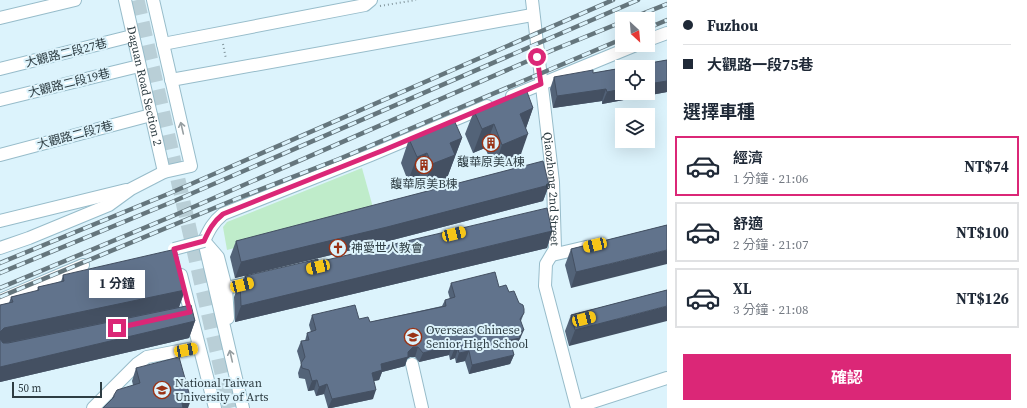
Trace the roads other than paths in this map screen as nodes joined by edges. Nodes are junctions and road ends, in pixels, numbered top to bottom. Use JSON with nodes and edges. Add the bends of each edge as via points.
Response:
{"nodes":[{"id":1,"x":74,"y":0,"type":"edge"},
{"id":2,"x":125,"y":0,"type":"edge"},
{"id":3,"x":153,"y":0,"type":"edge"},
{"id":4,"x":532,"y":0,"type":"edge"},
{"id":5,"x":373,"y":3,"type":"edge"},
{"id":6,"x":532,"y":15,"type":"junction"},
{"id":7,"x":0,"y":18,"type":"edge"},
{"id":8,"x":667,"y":32,"type":"edge"},
{"id":9,"x":132,"y":36,"type":"junction"},
{"id":10,"x":655,"y":37,"type":"edge"},
{"id":11,"x":163,"y":44,"type":"junction"},
{"id":12,"x":619,"y":52,"type":"edge"},
{"id":13,"x":139,"y":66,"type":"junction"},
{"id":14,"x":0,"y":69,"type":"edge"},
{"id":15,"x":171,"y":80,"type":"junction"},
{"id":16,"x":541,"y":84,"type":"junction"},
{"id":17,"x":0,"y":100,"type":"edge"},
{"id":18,"x":151,"y":115,"type":"junction"},
{"id":19,"x":0,"y":155,"type":"edge"},
{"id":20,"x":164,"y":172,"type":"junction"},
{"id":21,"x":131,"y":189,"type":"junction"},
{"id":22,"x":554,"y":208,"type":"junction"},
{"id":23,"x":539,"y":212,"type":"edge"},
{"id":24,"x":0,"y":220,"type":"edge"},
{"id":25,"x":204,"y":241,"type":"junction"},
{"id":26,"x":598,"y":244,"type":"edge"},
{"id":27,"x":0,"y":248,"type":"edge"},
{"id":28,"x":552,"y":255,"type":"junction"},
{"id":29,"x":83,"y":265,"type":"dead end"},
{"id":30,"x":265,"y":279,"type":"edge"},
{"id":31,"x":226,"y":288,"type":"junction"},
{"id":32,"x":0,"y":300,"type":"edge"},
{"id":33,"x":190,"y":312,"type":"junction"},
{"id":34,"x":175,"y":315,"type":"edge"},
{"id":35,"x":224,"y":326,"type":"junction"},
{"id":36,"x":199,"y":347,"type":"junction"},
{"id":37,"x":412,"y":364,"type":"dead end"},
{"id":38,"x":667,"y":378,"type":"edge"},
{"id":39,"x":577,"y":407,"type":"edge"},
{"id":40,"x":93,"y":408,"type":"edge"},
{"id":41,"x":215,"y":408,"type":"edge"},
{"id":42,"x":243,"y":408,"type":"edge"},
{"id":43,"x":422,"y":408,"type":"edge"}],
"edges":[{"from":1,"to":7,"type":"street"},
{"from":2,"to":9,"type":"street","name":"Daguan Road Section 2"},
{"from":3,"to":11,"type":"street"},
{"from":4,"to":6,"type":"street","name":"Qiaozhong 2nd Street"},
{"from":5,"to":11,"type":"street"},
{"from":6,"to":15,"type":"street"},
{"from":6,"to":16,"type":"street","name":"Qiaozhong 2nd Street"},
{"from":8,"to":10,"type":"street"},
{"from":9,"to":13,"type":"street","name":"Daguan Road Section 2"},
{"from":9,"to":14,"type":"street","name":"大觀路二段27巷"},
{"from":11,"to":15,"type":"street"},
{"from":12,"to":16,"type":"street"},
{"from":13,"to":17,"type":"street","name":"大觀路二段19巷"},
{"from":13,"to":18,"type":"street","name":"Daguan Road Section 2"},
{"from":20,"to":15,"type":"street","one_way":true,"via":[[191,166]]},
{"from":16,"to":22,"type":"street","name":"Qiaozhong 2nd Street"},
{"from":16,"to":25,"type":"street","via":[[223,214],[214,221]]},
{"from":18,"to":19,"type":"street","name":"大觀路二段7巷"},
{"from":18,"to":20,"type":"street","name":"Daguan Road Section 2"},
{"from":20,"to":21,"type":"street"},
{"from":21,"to":24,"type":"street"},
{"from":21,"to":27,"type":"street","via":[[109,205]]},
{"from":22,"to":23,"type":"street"},
{"from":22,"to":28,"type":"street","name":"Qiaozhong 2nd Street","via":[[555,249]]},
{"from":25,"to":31,"type":"street","via":[[218,257]]},
{"from":25,"to":33,"type":"street","bridge":true,"via":[[174,249]]},
{"from":25,"to":35,"type":"street"},
{"from":26,"to":28,"type":"street"},
{"from":28,"to":39,"type":"street","name":"Qiaozhong 2nd Street","via":[[546,264],[545,286],[559,325]]},
{"from":29,"to":32,"type":"street"},
{"from":30,"to":31,"type":"street"},
{"from":31,"to":35,"type":"street","via":[[228,317]]},
{"from":33,"to":34,"type":"street"},
{"from":33,"to":36,"type":"street"},
{"from":42,"to":35,"type":"street","one_way":true},
{"from":36,"to":40,"type":"street","via":[[147,357]]},
{"from":36,"to":41,"type":"street"},
{"from":37,"to":43,"type":"street"},
{"from":38,"to":39,"type":"street"}]}
